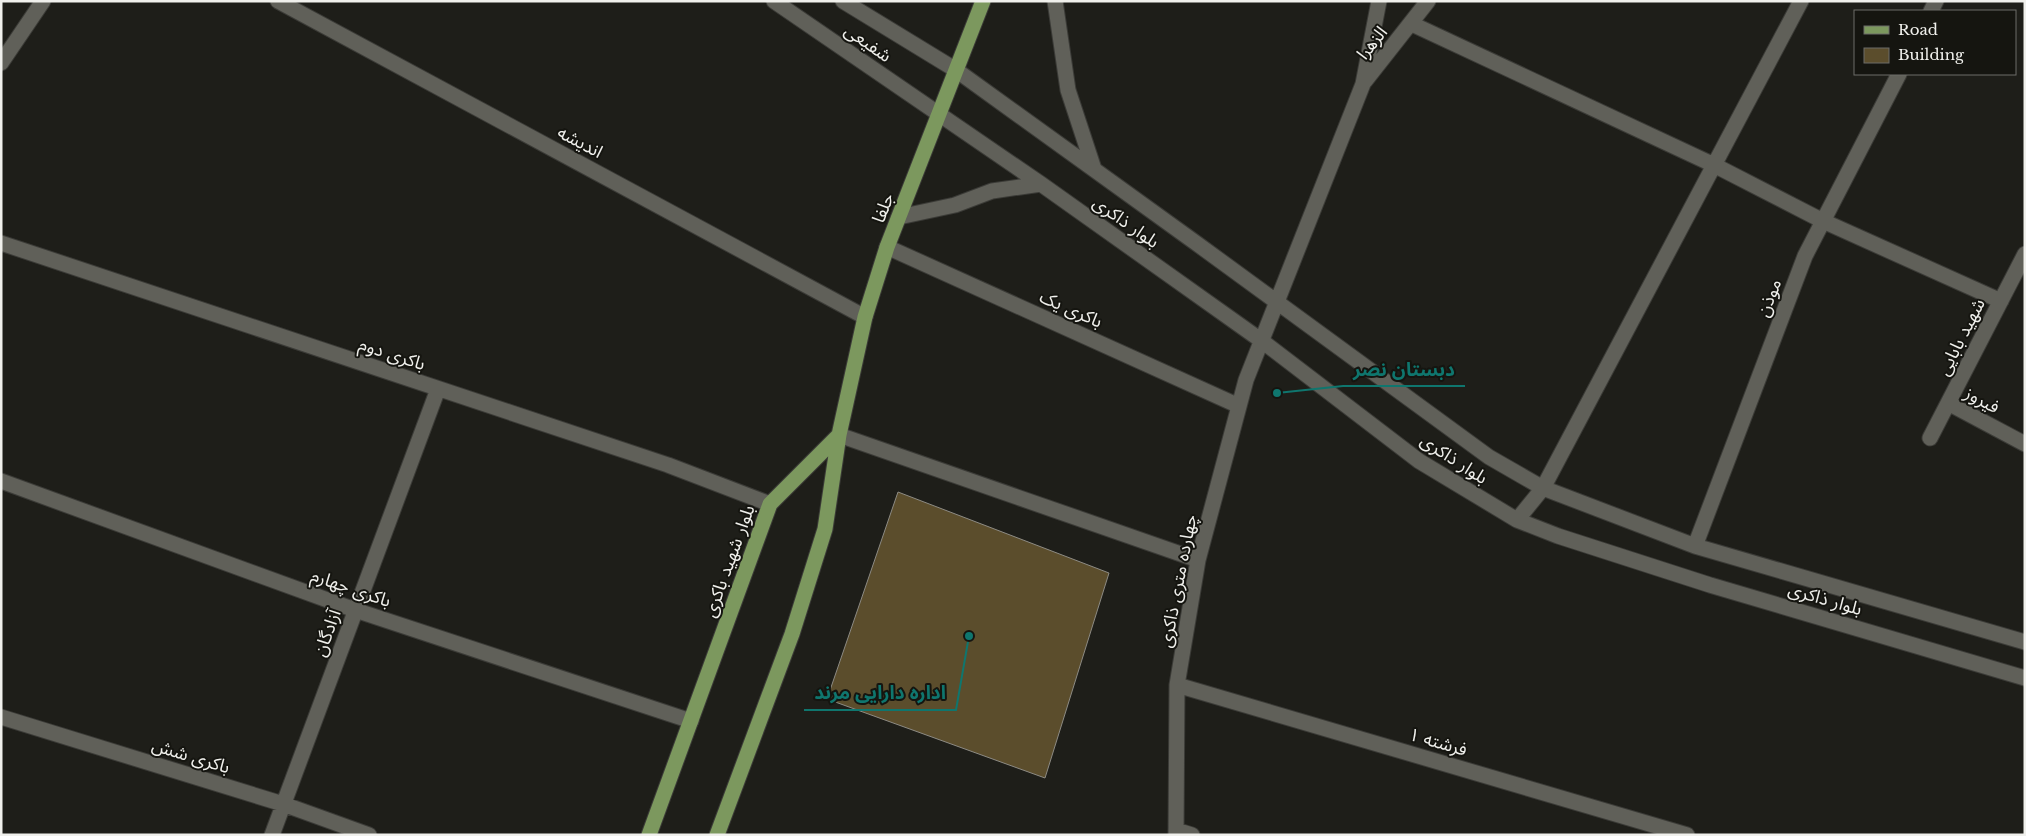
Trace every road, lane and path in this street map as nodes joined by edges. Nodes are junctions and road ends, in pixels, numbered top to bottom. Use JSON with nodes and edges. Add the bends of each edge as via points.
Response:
{"nodes":[{"id":1,"x":43,"y":1,"type":"edge"},
{"id":2,"x":278,"y":1,"type":"edge"},
{"id":3,"x":774,"y":1,"type":"edge"},
{"id":4,"x":843,"y":1,"type":"edge"},
{"id":5,"x":983,"y":1,"type":"edge"},
{"id":6,"x":1055,"y":1,"type":"edge"},
{"id":7,"x":1379,"y":1,"type":"edge"},
{"id":8,"x":1428,"y":1,"type":"edge"},
{"id":9,"x":1801,"y":1,"type":"edge"},
{"id":10,"x":1412,"y":24,"type":"junction"},
{"id":11,"x":1,"y":63,"type":"edge"},
{"id":12,"x":956,"y":70,"type":"junction"},
{"id":13,"x":1898,"y":75,"type":"edge"},
{"id":14,"x":1363,"y":84,"type":"junction"},
{"id":15,"x":940,"y":116,"type":"junction"},
{"id":16,"x":1714,"y":165,"type":"junction"},
{"id":17,"x":1094,"y":169,"type":"junction"},
{"id":18,"x":1041,"y":184,"type":"junction"},
{"id":19,"x":899,"y":218,"type":"junction"},
{"id":20,"x":1823,"y":220,"type":"junction"},
{"id":21,"x":1,"y":243,"type":"edge"},
{"id":22,"x":887,"y":247,"type":"junction"},
{"id":23,"x":2025,"y":254,"type":"edge"},
{"id":24,"x":2000,"y":301,"type":"junction"},
{"id":25,"x":1278,"y":302,"type":"junction"},
{"id":26,"x":865,"y":317,"type":"junction"},
{"id":27,"x":1262,"y":341,"type":"junction"},
{"id":28,"x":438,"y":389,"type":"junction"},
{"id":29,"x":1948,"y":403,"type":"junction"},
{"id":30,"x":1239,"y":406,"type":"junction"},
{"id":31,"x":839,"y":435,"type":"junction"},
{"id":32,"x":1930,"y":438,"type":"dead end"},
{"id":33,"x":2025,"y":444,"type":"edge"},
{"id":34,"x":1,"y":482,"type":"edge"},
{"id":35,"x":1543,"y":488,"type":"junction"},
{"id":36,"x":770,"y":504,"type":"junction"},
{"id":37,"x":1517,"y":520,"type":"junction"},
{"id":38,"x":1695,"y":546,"type":"junction"},
{"id":39,"x":1198,"y":560,"type":"junction"},
{"id":40,"x":355,"y":610,"type":"junction"},
{"id":41,"x":2025,"y":642,"type":"edge"},
{"id":42,"x":2025,"y":678,"type":"edge"},
{"id":43,"x":1177,"y":685,"type":"junction"},
{"id":44,"x":1,"y":716,"type":"edge"},
{"id":45,"x":691,"y":721,"type":"junction"},
{"id":46,"x":283,"y":804,"type":"junction"},
{"id":47,"x":1176,"y":832,"type":"edge"},
{"id":48,"x":272,"y":835,"type":"edge"},
{"id":49,"x":369,"y":835,"type":"edge"},
{"id":50,"x":649,"y":835,"type":"edge"},
{"id":51,"x":717,"y":835,"type":"edge"},
{"id":52,"x":1192,"y":835,"type":"edge"},
{"id":53,"x":1688,"y":835,"type":"edge"}],
"edges":[{"from":1,"to":11,"type":"street"},
{"from":2,"to":26,"type":"street","name":"اندیشه"},
{"from":3,"to":15,"type":"street","name":"شفیعی"},
{"from":4,"to":12,"type":"street","name":"شفیعی"},
{"from":5,"to":12,"type":"main road","name":"جلفا"},
{"from":6,"to":17,"type":"street","via":[[1068,90]]},
{"from":7,"to":14,"type":"street"},
{"from":8,"to":10,"type":"street","name":"الزهرا"},
{"from":9,"to":16,"type":"street"},
{"from":10,"to":14,"type":"street","name":"الزهرا"},
{"from":10,"to":16,"type":"street"},
{"from":12,"to":15,"type":"main road","name":"جلفا"},
{"from":12,"to":17,"type":"street","name":"بلوار ذاکری"},
{"from":13,"to":20,"type":"street","name":"موذن"},
{"from":14,"to":25,"type":"street","name":"چهارده متری ذاکری"},
{"from":15,"to":18,"type":"street","name":"بلوار ذاکری"},
{"from":15,"to":19,"type":"main road","name":"جلفا"},
{"from":16,"to":20,"type":"street"},
{"from":16,"to":35,"type":"street"},
{"from":17,"to":25,"type":"street","name":"بلوار ذاکری"},
{"from":18,"to":19,"type":"street","via":[[992,190],[955,205]]},
{"from":18,"to":27,"type":"street","name":"بلوار ذاکری"},
{"from":19,"to":22,"type":"main road","name":"جلفا"},
{"from":20,"to":24,"type":"street"},
{"from":20,"to":38,"type":"street","name":"موذن","via":[[1805,256]]},
{"from":21,"to":28,"type":"street","name":"باکری دوم"},
{"from":22,"to":26,"type":"main road","name":"جلفا"},
{"from":22,"to":30,"type":"street","name":"باکری یک"},
{"from":23,"to":24,"type":"street","name":"شهید بابایی"},
{"from":24,"to":29,"type":"street","name":"شهید بابایی"},
{"from":25,"to":27,"type":"street","name":"چهارده متری ذاکری"},
{"from":25,"to":35,"type":"street","name":"بلوار ذاکری","via":[[1489,457]]},
{"from":26,"to":31,"type":"main road","name":"جلفا"},
{"from":27,"to":30,"type":"street","name":"چهارده متری ذاکری"},
{"from":27,"to":37,"type":"street","name":"بلوار ذاکری","via":[[1419,461]]},
{"from":28,"to":36,"type":"street","name":"باکری دوم","via":[[668,465]]},
{"from":28,"to":40,"type":"street","name":"آزادگان"},
{"from":29,"to":32,"type":"street","name":"شهید بابایی"},
{"from":29,"to":33,"type":"street","name":"فیروز"},
{"from":30,"to":39,"type":"street","name":"چهارده متری ذاکری"},
{"from":31,"to":36,"type":"main road","name":"بلوار شهید باکری"},
{"from":31,"to":39,"type":"street"},
{"from":31,"to":51,"type":"main road","via":[[825,529],[792,634]]},
{"from":34,"to":40,"type":"street","name":"باکری چهارم"},
{"from":35,"to":37,"type":"street"},
{"from":35,"to":38,"type":"street","name":"بلوار ذاکری"},
{"from":36,"to":45,"type":"main road","name":"بلوار شهید باکری"},
{"from":37,"to":42,"type":"street","name":"بلوار ذاکری","via":[[1710,585]]},
{"from":38,"to":41,"type":"street","name":"بلوار ذاکری"},
{"from":39,"to":43,"type":"street","name":"چهارده متری ذاکری"},
{"from":40,"to":45,"type":"street","name":"باکری چهارم"},
{"from":40,"to":46,"type":"street","name":"آزادگان"},
{"from":43,"to":47,"type":"street","name":"چهارده متری ذاکری"},
{"from":43,"to":53,"type":"street","name":"فرشته ۱"},
{"from":44,"to":46,"type":"street","name":"باکری شش"},
{"from":45,"to":50,"type":"main road","name":"بلوار شهید باکری"},
{"from":46,"to":48,"type":"street","name":"آزادگان"},
{"from":46,"to":49,"type":"street","name":"باکری شش"},
{"from":47,"to":52,"type":"street"}]}
